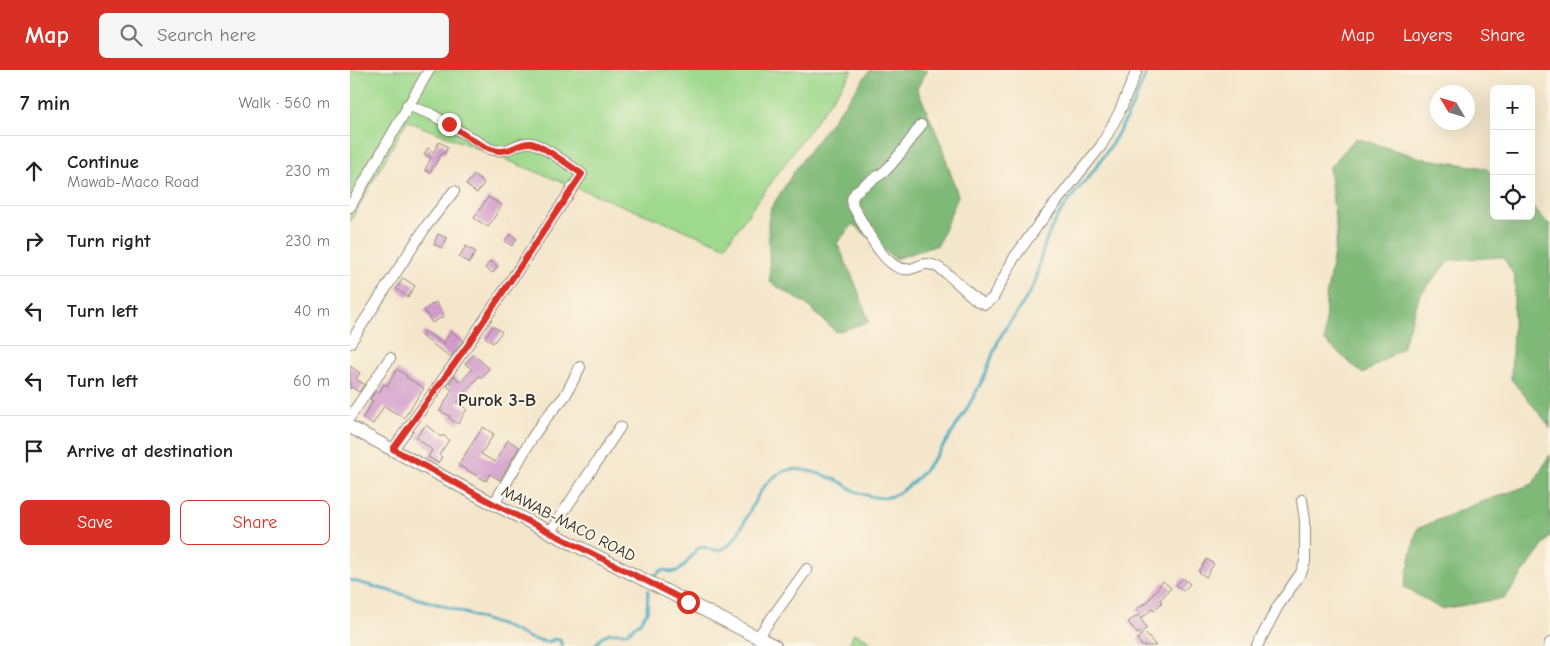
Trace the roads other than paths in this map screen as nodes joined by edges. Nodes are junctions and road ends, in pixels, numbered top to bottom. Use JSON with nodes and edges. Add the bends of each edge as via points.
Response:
{"nodes":[{"id":1,"x":428,"y":70,"type":"edge"},
{"id":2,"x":1137,"y":70,"type":"edge"},
{"id":3,"x":407,"y":105,"type":"junction"},
{"id":4,"x":921,"y":125,"type":"dead end"},
{"id":5,"x":454,"y":191,"type":"dead end"},
{"id":6,"x":350,"y":207,"type":"edge"},
{"id":7,"x":350,"y":343,"type":"edge"},
{"id":8,"x":390,"y":358,"type":"dead end"},
{"id":9,"x":580,"y":367,"type":"dead end"},
{"id":10,"x":350,"y":417,"type":"edge"},
{"id":11,"x":350,"y":427,"type":"edge"},
{"id":12,"x":620,"y":427,"type":"dead end"},
{"id":13,"x":393,"y":449,"type":"junction"},
{"id":14,"x":1302,"y":500,"type":"dead end"},
{"id":15,"x":494,"y":504,"type":"junction"},
{"id":16,"x":550,"y":532,"type":"junction"},
{"id":17,"x":807,"y":569,"type":"dead end"},
{"id":18,"x":758,"y":637,"type":"junction"},
{"id":19,"x":776,"y":646,"type":"edge"},
{"id":20,"x":1257,"y":646,"type":"edge"}],
"edges":[{"from":1,"to":3,"type":"street"},
{"from":2,"to":4,"type":"street","via":[[1101,146],[1038,225],[1014,258],[993,298],[985,304],[939,268],[919,264],[909,269],[891,264],[882,255],[853,206],[854,194],[884,172]]},
{"from":3,"to":6,"type":"street"},
{"from":3,"to":13,"type":"street","via":[[431,114],[490,149],[499,152],[531,143],[582,174],[467,346]]},
{"from":5,"to":7,"type":"street","via":[[427,225]]},
{"from":8,"to":10,"type":"street"},
{"from":9,"to":15,"type":"street","via":[[566,396],[532,438]]},
{"from":11,"to":13,"type":"main road","name":"MAWAB-MACO ROAD"},
{"from":12,"to":16,"type":"street"},
{"from":13,"to":15,"type":"main road","name":"MAWAB-MACO ROAD"},
{"from":14,"to":20,"type":"street","via":[[1305,562]]},
{"from":15,"to":16,"type":"main road","name":"MAWAB-MACO ROAD"},
{"from":16,"to":18,"type":"main road","name":"MAWAB-MACO ROAD"},
{"from":17,"to":18,"type":"street"},
{"from":18,"to":19,"type":"main road","name":"MAWAB-MACO ROAD"}]}
